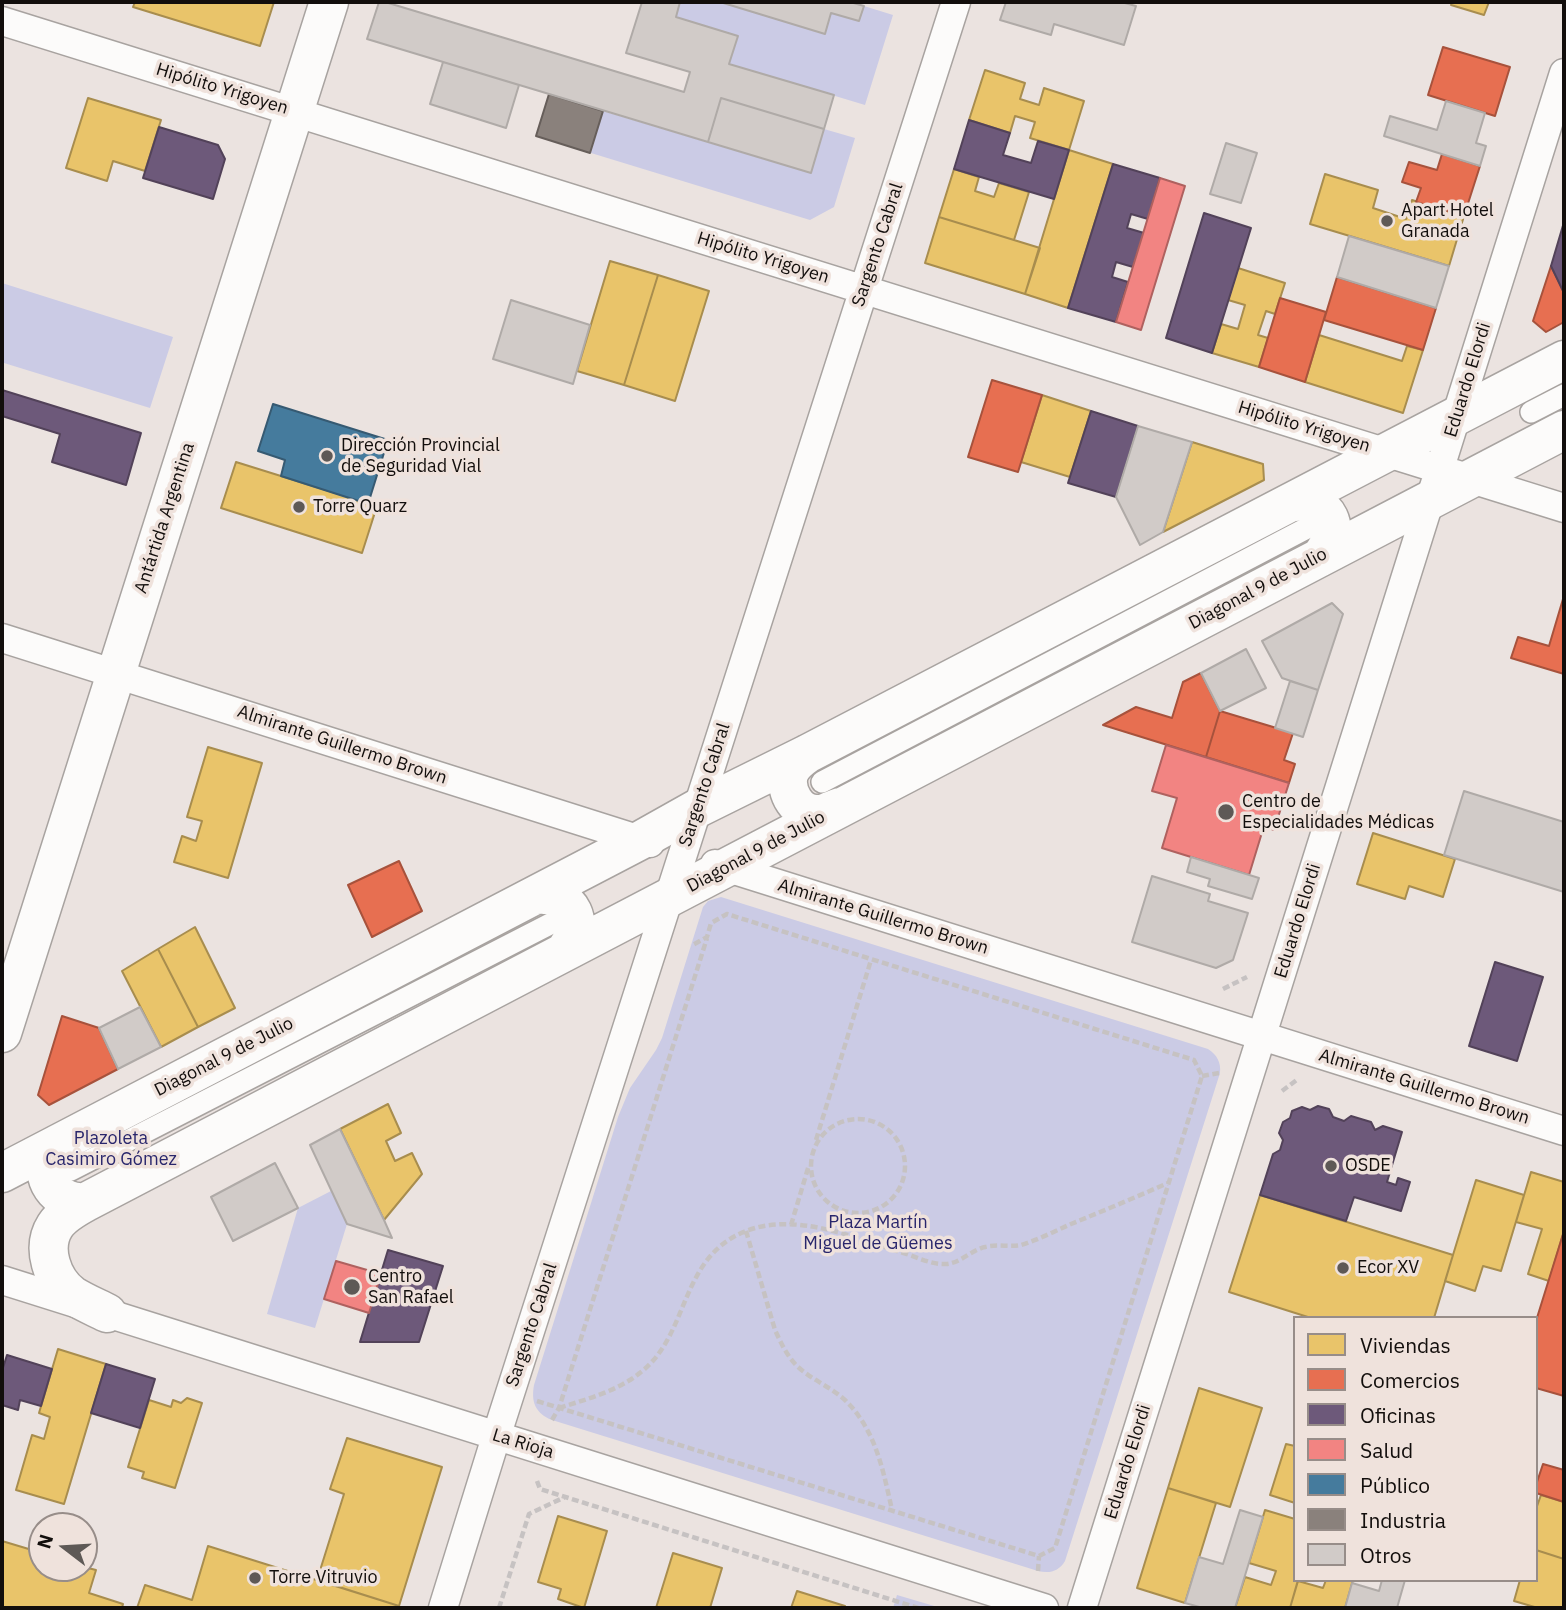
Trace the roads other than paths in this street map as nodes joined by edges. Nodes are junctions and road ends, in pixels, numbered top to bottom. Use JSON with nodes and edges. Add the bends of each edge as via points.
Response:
{"nodes":[{"id":1,"x":328,"y":2,"type":"edge"},
{"id":2,"x":956,"y":2,"type":"edge"},
{"id":3,"x":2,"y":21,"type":"edge"},
{"id":4,"x":1564,"y":73,"type":"edge"},
{"id":5,"x":294,"y":111,"type":"junction"},
{"id":6,"x":864,"y":289,"type":"junction"},
{"id":7,"x":1564,"y":360,"type":"edge"},
{"id":8,"x":1564,"y":395,"type":"edge"},
{"id":9,"x":1457,"y":416,"type":"junction"},
{"id":10,"x":1539,"y":417,"type":"edge"},
{"id":11,"x":1387,"y":452,"type":"junction"},
{"id":12,"x":1447,"y":482,"type":"junction"},
{"id":13,"x":1564,"y":508,"type":"edge"},
{"id":14,"x":1307,"y":529,"type":"junction"},
{"id":15,"x":2,"y":638,"type":"edge"},
{"id":16,"x":116,"y":674,"type":"junction"},
{"id":17,"x":823,"y":781,"type":"junction"},
{"id":18,"x":698,"y":808,"type":"junction"},
{"id":19,"x":641,"y":840,"type":"junction"},
{"id":20,"x":683,"y":854,"type":"junction"},
{"id":21,"x":726,"y":867,"type":"junction"},
{"id":22,"x":669,"y":898,"type":"junction"},
{"id":23,"x":550,"y":924,"type":"junction"},
{"id":24,"x":2,"y":1033,"type":"edge"},
{"id":25,"x":1262,"y":1036,"type":"junction"},
{"id":26,"x":1564,"y":1131,"type":"edge"},
{"id":27,"x":2,"y":1172,"type":"edge"},
{"id":28,"x":71,"y":1172,"type":"junction"},
{"id":29,"x":2,"y":1280,"type":"edge"},
{"id":30,"x":107,"y":1313,"type":"junction"},
{"id":31,"x":496,"y":1437,"type":"junction"},
{"id":32,"x":443,"y":1608,"type":"edge"},
{"id":33,"x":1044,"y":1608,"type":"edge"},
{"id":34,"x":1082,"y":1608,"type":"edge"}],
"edges":[{"from":1,"to":5,"type":"main road","name":"Antártida Argentina"},
{"from":2,"to":6,"type":"street","name":"Sargento Cabral"},
{"from":3,"to":5,"type":"street","name":"Hipólito Yrigoyen"},
{"from":4,"to":9,"type":"street","name":"Eduardo Elordi"},
{"from":5,"to":6,"type":"street","name":"Hipólito Yrigoyen"},
{"from":5,"to":16,"type":"main road","name":"Antártida Argentina"},
{"from":6,"to":11,"type":"street","name":"Hipólito Yrigoyen"},
{"from":6,"to":18,"type":"street","name":"Sargento Cabral"},
{"from":7,"to":10,"type":"main road","name":"Diagonal 9 de Julio"},
{"from":8,"to":10,"type":"street"},
{"from":9,"to":10,"type":"main road","name":"Diagonal 9 de Julio"},
{"from":9,"to":11,"type":"main road","name":"Diagonal 9 de Julio"},
{"from":9,"to":12,"type":"street","name":"Eduardo Elordi"},
{"from":10,"to":12,"type":"main road","name":"Diagonal 9 de Julio"},
{"from":11,"to":12,"type":"street","name":"Hipólito Yrigoyen"},
{"from":11,"to":14,"type":"main road","name":"Diagonal 9 de Julio"},
{"from":12,"to":13,"type":"street","name":"Hipólito Yrigoyen"},
{"from":12,"to":14,"type":"main road","name":"Diagonal 9 de Julio"},
{"from":12,"to":25,"type":"street","name":"Eduardo Elordi"},
{"from":14,"to":17,"type":"main road","name":"Diagonal 9 de Julio"},
{"from":14,"to":17,"type":"main road","name":"Diagonal 9 de Julio"},
{"from":15,"to":16,"type":"street","name":"Almirante Guillermo Brown"},
{"from":16,"to":19,"type":"street","name":"Almirante Guillermo Brown"},
{"from":16,"to":24,"type":"main road","name":"Antártida Argentina"},
{"from":17,"to":18,"type":"main road","name":"Diagonal 9 de Julio"},
{"from":17,"to":21,"type":"main road","name":"Diagonal 9 de Julio"},
{"from":18,"to":19,"type":"main road","name":"Diagonal 9 de Julio"},
{"from":18,"to":20,"type":"street","name":"Sargento Cabral"},
{"from":19,"to":20,"type":"street","name":"Almirante Guillermo Brown"},
{"from":19,"to":23,"type":"main road","name":"Diagonal 9 de Julio"},
{"from":20,"to":21,"type":"street","name":"Almirante Guillermo Brown"},
{"from":20,"to":22,"type":"street","name":"Sargento Cabral"},
{"from":21,"to":22,"type":"main road","name":"Diagonal 9 de Julio"},
{"from":21,"to":25,"type":"street","name":"Almirante Guillermo Brown"},
{"from":22,"to":23,"type":"main road","name":"Diagonal 9 de Julio"},
{"from":22,"to":31,"type":"street","name":"Sargento Cabral"},
{"from":23,"to":28,"type":"main road","name":"Diagonal 9 de Julio"},
{"from":23,"to":28,"type":"main road","name":"Diagonal 9 de Julio"},
{"from":25,"to":26,"type":"street","name":"Almirante Guillermo Brown"},
{"from":25,"to":34,"type":"street","name":"Eduardo Elordi"},
{"from":27,"to":28,"type":"main road","name":"Diagonal 9 de Julio"},
{"from":28,"to":30,"type":"main road","name":"Diagonal 9 de Julio","via":[[63,1217],[50,1238],[50,1262],[62,1286]]},
{"from":29,"to":30,"type":"street","name":"La Rioja"},
{"from":30,"to":31,"type":"street","name":"La Rioja"},
{"from":31,"to":32,"type":"street","name":"Sargento Cabral"},
{"from":31,"to":33,"type":"street","name":"La Rioja"}]}
